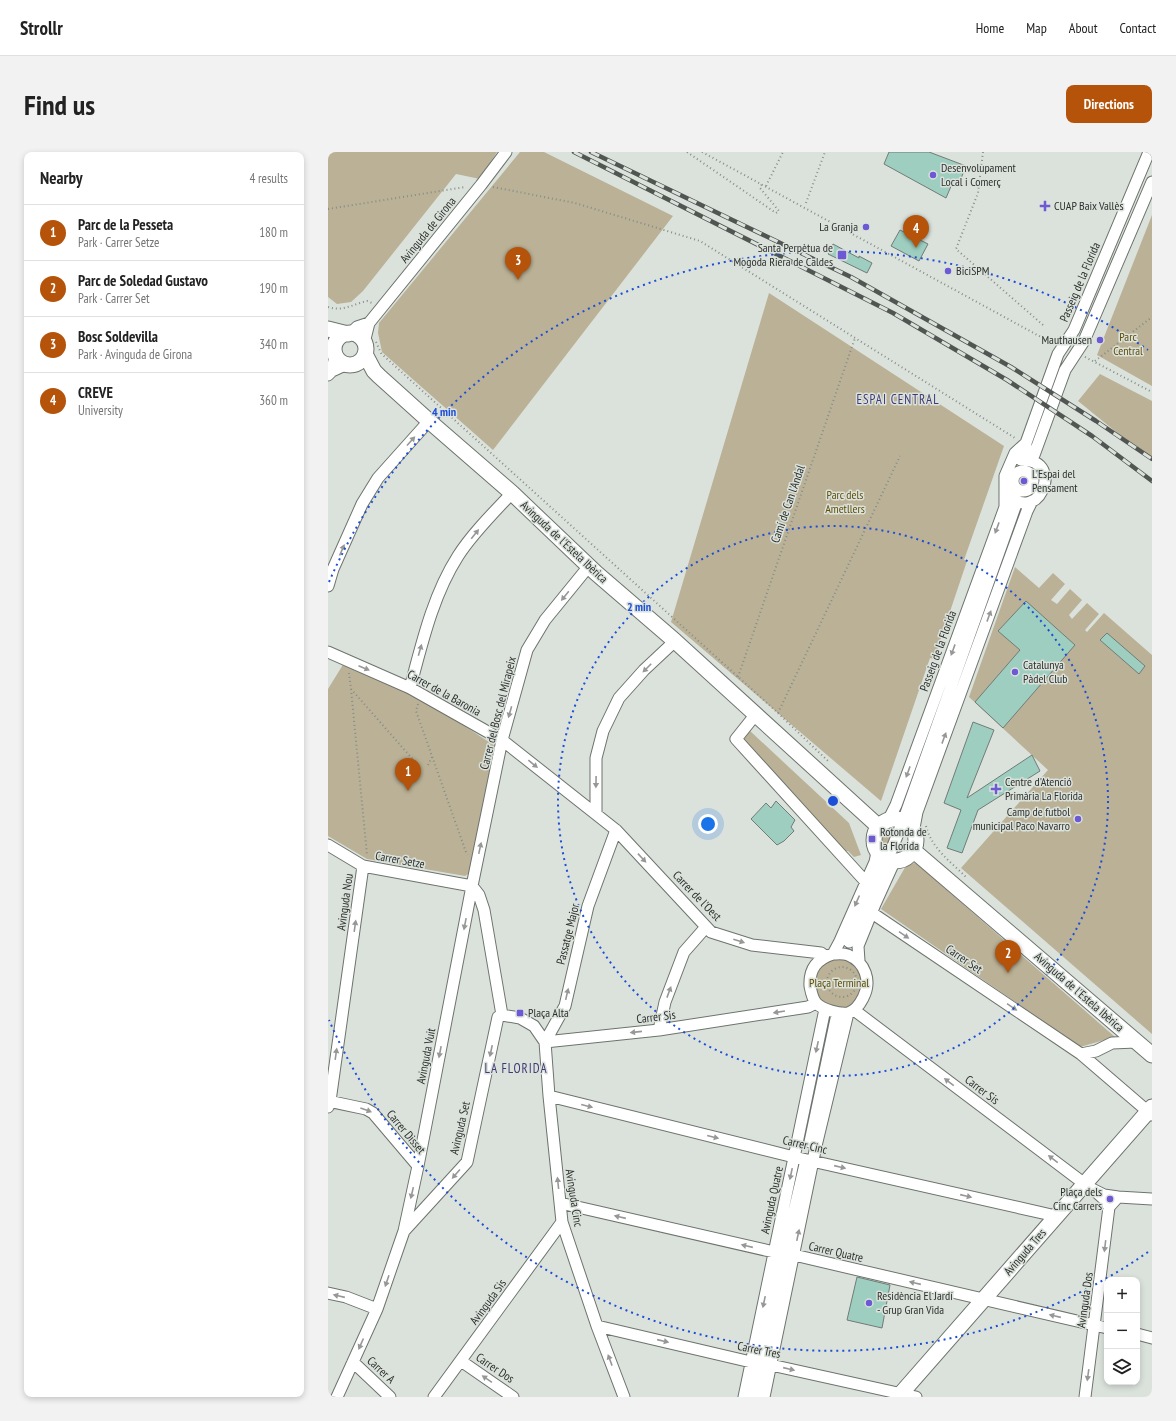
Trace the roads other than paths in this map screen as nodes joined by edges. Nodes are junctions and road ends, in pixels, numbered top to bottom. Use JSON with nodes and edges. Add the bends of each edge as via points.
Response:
{"nodes":[{"id":1,"x":506,"y":152,"type":"edge"},
{"id":2,"x":1149,"y":152,"type":"edge"},
{"id":3,"x":1152,"y":182,"type":"edge"},
{"id":4,"x":369,"y":323,"type":"junction"},
{"id":5,"x":328,"y":329,"type":"edge"},
{"id":6,"x":349,"y":334,"type":"junction"},
{"id":7,"x":368,"y":345,"type":"junction"},
{"id":8,"x":337,"y":359,"type":"edge"},
{"id":9,"x":374,"y":371,"type":"junction"},
{"id":10,"x":429,"y":421,"type":"junction"},
{"id":11,"x":1022,"y":441,"type":"junction"},
{"id":12,"x":1029,"y":464,"type":"junction"},
{"id":13,"x":1007,"y":470,"type":"junction"},
{"id":14,"x":1006,"y":490,"type":"junction"},
{"id":15,"x":512,"y":493,"type":"junction"},
{"id":16,"x":1020,"y":493,"type":"dead end"},
{"id":17,"x":1032,"y":501,"type":"junction"},
{"id":18,"x":1015,"y":508,"type":"dead end"},
{"id":19,"x":589,"y":566,"type":"junction"},
{"id":20,"x":328,"y":586,"type":"edge"},
{"id":21,"x":675,"y":641,"type":"junction"},
{"id":22,"x":328,"y":652,"type":"edge"},
{"id":23,"x":410,"y":688,"type":"junction"},
{"id":24,"x":756,"y":714,"type":"junction"},
{"id":25,"x":502,"y":740,"type":"junction"},
{"id":26,"x":596,"y":814,"type":"junction"},
{"id":27,"x":905,"y":816,"type":"dead end"},
{"id":28,"x":895,"y":825,"type":"junction"},
{"id":29,"x":616,"y":830,"type":"junction"},
{"id":30,"x":328,"y":845,"type":"edge"},
{"id":31,"x":914,"y":851,"type":"junction"},
{"id":32,"x":887,"y":857,"type":"junction"},
{"id":33,"x":365,"y":863,"type":"junction"},
{"id":34,"x":865,"y":882,"type":"junction"},
{"id":35,"x":472,"y":886,"type":"junction"},
{"id":36,"x":872,"y":913,"type":"junction"},
{"id":37,"x":706,"y":926,"type":"junction"},
{"id":38,"x":849,"y":942,"type":"dead end"},
{"id":39,"x":829,"y":955,"type":"junction"},
{"id":40,"x":859,"y":961,"type":"junction"},
{"id":41,"x":821,"y":1006,"type":"junction"},
{"id":42,"x":851,"y":1011,"type":"junction"},
{"id":43,"x":502,"y":1015,"type":"junction"},
{"id":44,"x":836,"y":1019,"type":"dead end"},
{"id":45,"x":659,"y":1030,"type":"junction"},
{"id":46,"x":544,"y":1042,"type":"junction"},
{"id":47,"x":1136,"y":1042,"type":"junction"},
{"id":48,"x":1081,"y":1054,"type":"junction"},
{"id":49,"x":1152,"y":1055,"type":"edge"},
{"id":50,"x":549,"y":1096,"type":"junction"},
{"id":51,"x":329,"y":1103,"type":"edge"},
{"id":52,"x":1151,"y":1111,"type":"edge"},
{"id":53,"x":794,"y":1157,"type":"junction"},
{"id":54,"x":810,"y":1160,"type":"junction"},
{"id":55,"x":418,"y":1166,"type":"junction"},
{"id":56,"x":1090,"y":1187,"type":"junction"},
{"id":57,"x":1118,"y":1197,"type":"junction"},
{"id":58,"x":1152,"y":1199,"type":"edge"},
{"id":59,"x":560,"y":1203,"type":"junction"},
{"id":60,"x":1109,"y":1207,"type":"junction"},
{"id":61,"x":1056,"y":1216,"type":"junction"},
{"id":62,"x":562,"y":1222,"type":"junction"},
{"id":63,"x":404,"y":1231,"type":"junction"},
{"id":64,"x":784,"y":1254,"type":"junction"},
{"id":65,"x":328,"y":1293,"type":"edge"},
{"id":66,"x":984,"y":1299,"type":"junction"},
{"id":67,"x":377,"y":1309,"type":"junction"},
{"id":68,"x":1095,"y":1325,"type":"junction"},
{"id":69,"x":597,"y":1326,"type":"junction"},
{"id":70,"x":1104,"y":1327,"type":"edge"},
{"id":71,"x":1140,"y":1335,"type":"edge"},
{"id":72,"x":1152,"y":1338,"type":"edge"},
{"id":73,"x":353,"y":1362,"type":"junction"},
{"id":74,"x":461,"y":1362,"type":"junction"},
{"id":75,"x":761,"y":1364,"type":"junction"},
{"id":76,"x":899,"y":1396,"type":"edge"},
{"id":77,"x":337,"y":1397,"type":"edge"},
{"id":78,"x":390,"y":1397,"type":"edge"},
{"id":79,"x":434,"y":1397,"type":"edge"},
{"id":80,"x":513,"y":1397,"type":"edge"},
{"id":81,"x":624,"y":1397,"type":"edge"},
{"id":82,"x":744,"y":1397,"type":"edge"},
{"id":83,"x":755,"y":1397,"type":"edge"},
{"id":84,"x":764,"y":1397,"type":"edge"},
{"id":85,"x":916,"y":1397,"type":"edge"},
{"id":86,"x":1085,"y":1397,"type":"edge"}],
"edges":[{"from":1,"to":4,"type":"street","name":"Avinguda de Girona"},
{"from":2,"to":11,"type":"street","name":"Passeig de la Florida","via":[[1074,330],[1058,354]]},
{"from":3,"to":12,"type":"street","via":[[1084,341],[1065,370]]},
{"from":4,"to":6,"type":"street","name":"Avinguda de Girona","via":[[357,326]]},
{"from":4,"to":7,"type":"street","name":"Avinguda de Girona"},
{"from":5,"to":6,"type":"main road"},
{"from":6,"to":7,"type":"main road","via":[[358,336]]},
{"from":6,"to":8,"type":"main road","via":[[340,338]]},
{"from":7,"to":8,"type":"main road","via":[[363,359]]},
{"from":7,"to":9,"type":"main road","name":"Avinguda de l'Estela Ibèrica"},
{"from":8,"to":9,"type":"main road","name":"Avinguda de l'Estela Ibèrica"},
{"from":9,"to":10,"type":"main road","name":"Avinguda de l'Estela Ibèrica"},
{"from":10,"to":15,"type":"main road","name":"Avinguda de l'Estela Ibèrica"},
{"from":20,"to":10,"type":"street","one_way":true,"via":[[362,504],[378,478]]},
{"from":11,"to":12,"type":"street","name":"Passeig de la Florida"},
{"from":11,"to":13,"type":"street","name":"Passeig de la Florida"},
{"from":12,"to":13,"type":"street","via":[[1016,462]]},
{"from":12,"to":16,"type":"street","via":[[1013,478],[1013,483]]},
{"from":12,"to":17,"type":"street","via":[[1038,465],[1046,481],[1044,489]]},
{"from":13,"to":14,"type":"street","name":"Passeig de la Florida","via":[[1004,482]]},
{"from":14,"to":17,"type":"street","via":[[1010,497],[1017,501]]},
{"from":14,"to":28,"type":"street","name":"Passeig de la Florida","one_way":true,"via":[[1005,507],[896,805]]},
{"from":15,"to":19,"type":"main road","name":"Avinguda de l'Estela Ibèrica"},
{"from":23,"to":15,"type":"street","one_way":true,"via":[[441,588],[458,555]]},
{"from":28,"to":17,"type":"street","one_way":true,"via":[[918,812]]},
{"from":18,"to":27,"type":"street","name":"Passeig de la Florida"},
{"from":19,"to":21,"type":"main road","name":"Avinguda de l'Estela Ibèrica"},
{"from":19,"to":25,"type":"street","name":"Carrer del Bosc del Mirapeix","one_way":true,"via":[[545,620],[527,650]]},
{"from":21,"to":24,"type":"main road","name":"Avinguda de l'Estela Ibèrica"},
{"from":21,"to":26,"type":"street","one_way":true,"via":[[619,698],[603,731],[596,758]]},
{"from":22,"to":23,"type":"street","name":"Carrer de la Baronia","one_way":true},
{"from":23,"to":25,"type":"street","name":"Carrer de la Baronia"},
{"from":24,"to":28,"type":"main road","name":"Avinguda de l'Estela Ibèrica"},
{"from":24,"to":34,"type":"street","via":[[736,739]]},
{"from":25,"to":26,"type":"street","name":"Carrer de la Baronia","one_way":true},
{"from":35,"to":25,"type":"street","name":"Carrer del Bosc del Mirapeix","one_way":true},
{"from":26,"to":29,"type":"street","name":"Carrer de la Baronia"},
{"from":28,"to":31,"type":"main road","via":[[917,843]]},
{"from":28,"to":32,"type":"street"},
{"from":28,"to":32,"type":"main road","via":[[874,836],[874,844]]},
{"from":29,"to":37,"type":"street","name":"Carrer de l'Oest","one_way":true},
{"from":46,"to":29,"type":"street","name":"Passatge Major","one_way":true,"via":[[565,1006],[588,906]]},
{"from":30,"to":33,"type":"street","name":"Carrer Setze"},
{"from":31,"to":32,"type":"main road","via":[[902,861]]},
{"from":31,"to":47,"type":"main road","name":"Avinguda de l'Estela Ibèrica"},
{"from":32,"to":34,"type":"street"},
{"from":32,"to":36,"type":"street"},
{"from":32,"to":38,"type":"street"},
{"from":33,"to":35,"type":"street","name":"Carrer Setze"},
{"from":51,"to":33,"type":"street","name":"Avinguda Nou","one_way":true},
{"from":34,"to":39,"type":"street","one_way":true,"via":[[840,941]]},
{"from":35,"to":43,"type":"street","via":[[479,895],[484,910]]},
{"from":35,"to":55,"type":"street","name":"Avinguda Vuit","one_way":true},
{"from":36,"to":40,"type":"street","via":[[858,946]]},
{"from":36,"to":48,"type":"street","name":"Carrer Set","one_way":true},
{"from":37,"to":39,"type":"street","name":"Carrer de l'Oest","one_way":true,"via":[[712,932],[752,945]]},
{"from":45,"to":37,"type":"street","one_way":true,"via":[[665,1002],[684,952]]},
{"from":39,"to":40,"type":"street","via":[[847,954]]},
{"from":39,"to":41,"type":"street","via":[[815,964],[810,976],[811,992]]},
{"from":40,"to":42,"type":"street","via":[[868,981],[861,1002]]},
{"from":41,"to":42,"type":"street"},
{"from":41,"to":45,"type":"street","name":"Carrer Sis","one_way":true},
{"from":41,"to":53,"type":"street","name":"Avinguda Quatre","one_way":true},
{"from":42,"to":54,"type":"street","name":"Avinguda Quatre"},
{"from":56,"to":42,"type":"street","name":"Carrer Sis","one_way":true,"via":[[858,1013]]},
{"from":43,"to":46,"type":"street","via":[[520,1018],[534,1026]]},
{"from":43,"to":63,"type":"street","name":"Avinguda Set","one_way":true,"via":[[498,1017],[467,1162]]},
{"from":44,"to":54,"type":"street","name":"Avinguda Quatre"},
{"from":45,"to":46,"type":"street","name":"Carrer Sis","one_way":true},
{"from":46,"to":50,"type":"street","name":"Avinguda Cinc"},
{"from":47,"to":48,"type":"street","via":[[1112,1043],[1096,1051]]},
{"from":47,"to":49,"type":"main road","name":"Avinguda de l'Estela Ibèrica"},
{"from":48,"to":52,"type":"street","name":"Carrer Set"},
{"from":50,"to":53,"type":"street","name":"Carrer Cinc","one_way":true},
{"from":59,"to":50,"type":"street","name":"Avinguda Cinc","one_way":true},
{"from":51,"to":55,"type":"street","name":"Carrer Disset","one_way":true,"via":[[366,1109],[373,1113]]},
{"from":52,"to":56,"type":"main road","name":"Avinguda Tres"},
{"from":53,"to":54,"type":"street","name":"Carrer Cinc"},
{"from":53,"to":64,"type":"street","name":"Avinguda Quatre","one_way":true},
{"from":54,"to":61,"type":"street","name":"Carrer Cinc","one_way":true},
{"from":54,"to":64,"type":"street","name":"Avinguda Quatre"},
{"from":55,"to":63,"type":"street","name":"Avinguda Vuit","one_way":true},
{"from":56,"to":57,"type":"street","via":[[1104,1195]]},
{"from":56,"to":60,"type":"street"},
{"from":56,"to":61,"type":"main road","name":"Avinguda Tres"},
{"from":57,"to":58,"type":"street"},
{"from":57,"to":60,"type":"street"},
{"from":59,"to":62,"type":"street","name":"Avinguda Cinc"},
{"from":64,"to":59,"type":"street","name":"Carrer Quatre","one_way":true},
{"from":60,"to":68,"type":"street","name":"Avinguda Dos","one_way":true},
{"from":61,"to":66,"type":"main road","name":"Avinguda Tres"},
{"from":62,"to":69,"type":"street","name":"Avinguda Cinc"},
{"from":62,"to":74,"type":"street","name":"Avinguda Sis"},
{"from":63,"to":67,"type":"street","name":"Avinguda Set","one_way":true},
{"from":66,"to":64,"type":"street","name":"Carrer Quatre","one_way":true},
{"from":64,"to":75,"type":"street","name":"Avinguda Quatre"},
{"from":64,"to":75,"type":"street","name":"Avinguda Quatre","one_way":true},
{"from":67,"to":65,"type":"street","one_way":true},
{"from":68,"to":66,"type":"street","name":"Carrer Quatre","one_way":true},
{"from":66,"to":76,"type":"main road","name":"Avinguda Tres"},
{"from":67,"to":73,"type":"street","name":"Avinguda Set","one_way":true},
{"from":68,"to":70,"type":"street","name":"Carrer Quatre"},
{"from":68,"to":86,"type":"street","name":"Avinguda Dos","one_way":true},
{"from":69,"to":75,"type":"street","name":"Carrer Tres","one_way":true},
{"from":81,"to":69,"type":"street","name":"Avinguda Cinc","one_way":true},
{"from":71,"to":72,"type":"street"},
{"from":73,"to":77,"type":"street","name":"Avinguda Set"},
{"from":73,"to":78,"type":"street","name":"Carrer A"},
{"from":74,"to":79,"type":"street","name":"Avinguda Sis"},
{"from":80,"to":74,"type":"street","name":"Carrer Dos","one_way":true},
{"from":75,"to":76,"type":"street","name":"Carrer Tres","one_way":true},
{"from":75,"to":82,"type":"street","name":"Avinguda Quatre"},
{"from":75,"to":83,"type":"street","name":"Avinguda Quatre"},
{"from":75,"to":84,"type":"street","name":"Avinguda Quatre"},
{"from":76,"to":85,"type":"street","name":"Carrer Tres"}]}
